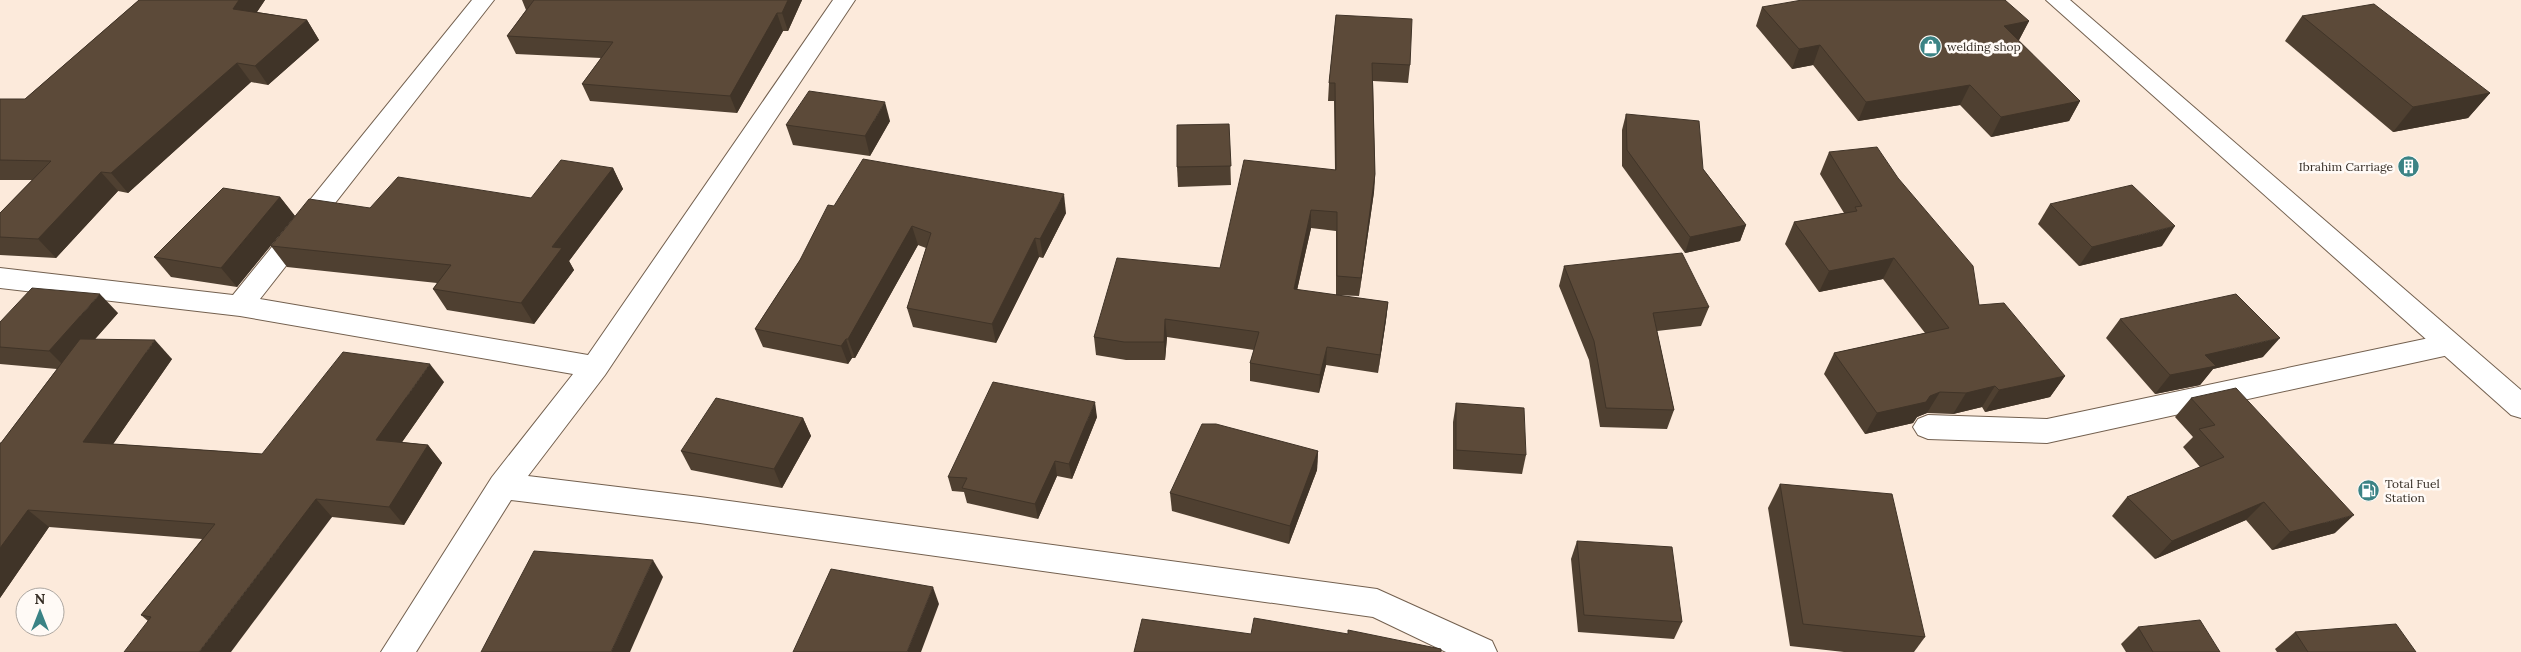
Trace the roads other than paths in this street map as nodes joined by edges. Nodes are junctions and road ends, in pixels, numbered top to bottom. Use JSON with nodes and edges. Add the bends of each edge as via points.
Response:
{"nodes":[{"id":1,"x":482,"y":0,"type":"edge"},
{"id":2,"x":844,"y":0,"type":"edge"},
{"id":3,"x":2057,"y":0,"type":"edge"},
{"id":4,"x":0,"y":278,"type":"edge"},
{"id":5,"x":240,"y":306,"type":"junction"},
{"id":6,"x":2448,"y":346,"type":"junction"},
{"id":7,"x":595,"y":367,"type":"junction"},
{"id":8,"x":2521,"y":407,"type":"edge"},
{"id":9,"x":1928,"y":427,"type":"dead end"},
{"id":10,"x":504,"y":486,"type":"junction"},
{"id":11,"x":398,"y":652,"type":"edge"},
{"id":12,"x":1480,"y":652,"type":"edge"}],
"edges":[{"from":1,"to":5,"type":"main road"},
{"from":2,"to":7,"type":"main road"},
{"from":3,"to":6,"type":"main road"},
{"from":4,"to":5,"type":"main road"},
{"from":5,"to":7,"type":"main road"},
{"from":6,"to":8,"type":"main road"},
{"from":6,"to":9,"type":"main road","via":[[2047,431]]},
{"from":7,"to":10,"type":"main road"},
{"from":10,"to":11,"type":"main road"},
{"from":10,"to":12,"type":"main road","via":[[1377,604]]}]}
